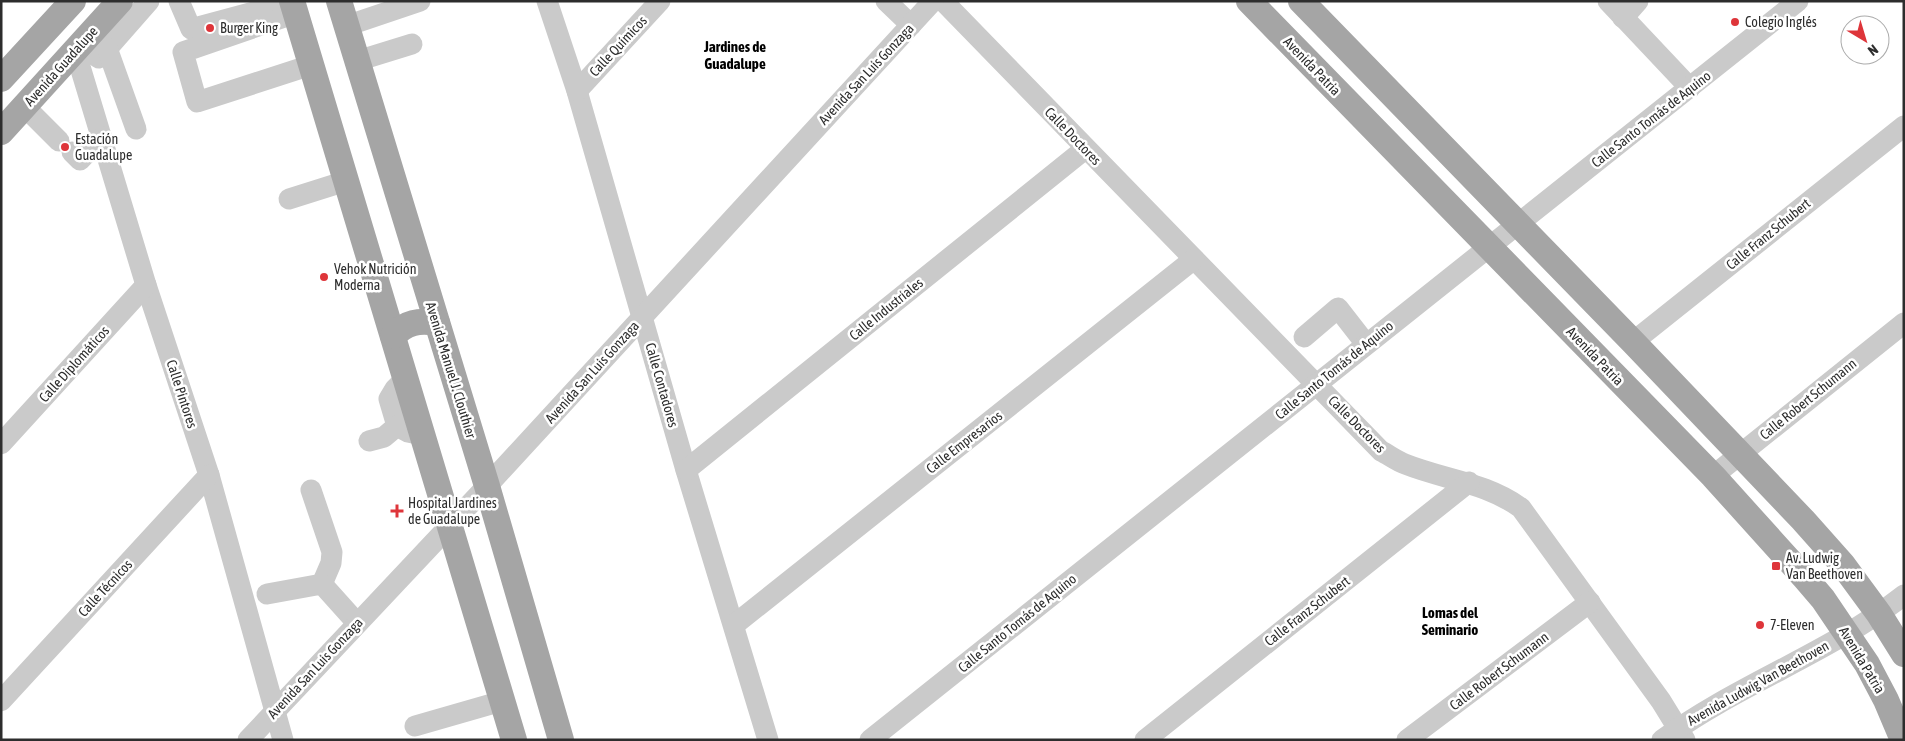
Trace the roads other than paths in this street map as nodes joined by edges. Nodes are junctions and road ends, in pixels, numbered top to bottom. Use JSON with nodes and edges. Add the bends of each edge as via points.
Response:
{"nodes":[{"id":1,"x":120,"y":1,"type":"edge"},
{"id":2,"x":149,"y":1,"type":"edge"},
{"id":3,"x":179,"y":1,"type":"edge"},
{"id":4,"x":339,"y":1,"type":"edge"},
{"id":5,"x":420,"y":1,"type":"edge"},
{"id":6,"x":547,"y":1,"type":"edge"},
{"id":7,"x":660,"y":1,"type":"edge"},
{"id":8,"x":886,"y":1,"type":"edge"},
{"id":9,"x":932,"y":1,"type":"edge"},
{"id":10,"x":942,"y":1,"type":"edge"},
{"id":11,"x":1249,"y":1,"type":"edge"},
{"id":12,"x":1301,"y":1,"type":"edge"},
{"id":13,"x":1608,"y":1,"type":"edge"},
{"id":14,"x":1638,"y":1,"type":"edge"},
{"id":15,"x":1798,"y":1,"type":"edge"},
{"id":16,"x":65,"y":4,"type":"edge"},
{"id":17,"x":293,"y":5,"type":"edge"},
{"id":18,"x":1623,"y":18,"type":"junction"},
{"id":19,"x":911,"y":25,"type":"junction"},
{"id":20,"x":346,"y":26,"type":"junction"},
{"id":21,"x":412,"y":44,"type":"dead end"},
{"id":22,"x":78,"y":48,"type":"junction"},
{"id":23,"x":107,"y":48,"type":"junction"},
{"id":24,"x":357,"y":61,"type":"junction"},
{"id":25,"x":311,"y":65,"type":"junction"},
{"id":26,"x":1,"y":80,"type":"edge"},
{"id":27,"x":1690,"y":88,"type":"junction"},
{"id":28,"x":577,"y":91,"type":"junction"},
{"id":29,"x":24,"y":106,"type":"junction"},
{"id":30,"x":1904,"y":126,"type":"edge"},
{"id":31,"x":136,"y":129,"type":"dead end"},
{"id":32,"x":1,"y":132,"type":"edge"},
{"id":33,"x":102,"y":137,"type":"junction"},
{"id":34,"x":1085,"y":149,"type":"junction"},
{"id":35,"x":346,"y":181,"type":"junction"},
{"id":36,"x":289,"y":199,"type":"dead end"},
{"id":37,"x":1518,"y":224,"type":"junction"},
{"id":38,"x":1488,"y":247,"type":"junction"},
{"id":39,"x":1194,"y":259,"type":"junction"},
{"id":40,"x":146,"y":285,"type":"junction"},
{"id":41,"x":643,"y":316,"type":"junction"},
{"id":42,"x":437,"y":323,"type":"junction"},
{"id":43,"x":1904,"y":323,"type":"edge"},
{"id":44,"x":393,"y":336,"type":"junction"},
{"id":45,"x":1304,"y":337,"type":"dead end"},
{"id":46,"x":1633,"y":342,"type":"junction"},
{"id":47,"x":1366,"y":344,"type":"junction"},
{"id":48,"x":406,"y":378,"type":"junction"},
{"id":49,"x":1317,"y":384,"type":"junction"},
{"id":50,"x":397,"y":426,"type":"junction"},
{"id":51,"x":422,"y":435,"type":"junction"},
{"id":52,"x":370,"y":441,"type":"dead end"},
{"id":53,"x":1,"y":444,"type":"edge"},
{"id":54,"x":1740,"y":453,"type":"junction"},
{"id":55,"x":686,"y":470,"type":"junction"},
{"id":56,"x":209,"y":475,"type":"junction"},
{"id":57,"x":1712,"y":476,"type":"junction"},
{"id":58,"x":1469,"y":482,"type":"junction"},
{"id":59,"x":487,"y":486,"type":"junction"},
{"id":60,"x":311,"y":490,"type":"dead end"},
{"id":61,"x":449,"y":526,"type":"junction"},
{"id":62,"x":322,"y":584,"type":"junction"},
{"id":63,"x":267,"y":594,"type":"dead end"},
{"id":64,"x":1904,"y":595,"type":"edge"},
{"id":65,"x":1590,"y":602,"type":"junction"},
{"id":66,"x":1879,"y":614,"type":"junction"},
{"id":67,"x":357,"y":623,"type":"junction"},
{"id":68,"x":734,"y":625,"type":"junction"},
{"id":69,"x":1847,"y":633,"type":"junction"},
{"id":70,"x":1904,"y":654,"type":"edge"},
{"id":71,"x":502,"y":700,"type":"junction"},
{"id":72,"x":1,"y":701,"type":"edge"},
{"id":73,"x":274,"y":711,"type":"junction"},
{"id":74,"x":415,"y":726,"type":"dead end"},
{"id":75,"x":1675,"y":736,"type":"edge"},
{"id":76,"x":248,"y":740,"type":"edge"},
{"id":77,"x":282,"y":740,"type":"edge"},
{"id":78,"x":514,"y":740,"type":"edge"},
{"id":79,"x":561,"y":740,"type":"edge"},
{"id":80,"x":768,"y":740,"type":"edge"},
{"id":81,"x":870,"y":740,"type":"edge"},
{"id":82,"x":1145,"y":740,"type":"edge"},
{"id":83,"x":1407,"y":740,"type":"edge"},
{"id":84,"x":1903,"y":740,"type":"edge"}],
"edges":[{"from":1,"to":22,"type":"main road","name":"Avenida Guadalupe"},
{"from":2,"to":23,"type":"street"},
{"from":3,"to":17,"type":"street","via":[[191,29]]},
{"from":4,"to":20,"type":"main road","name":"Avenida Manuel J. Clouthier"},
{"from":5,"to":20,"type":"street"},
{"from":6,"to":28,"type":"street","name":"Calle Contadores"},
{"from":7,"to":28,"type":"street","name":"Calle Químicos"},
{"from":8,"to":19,"type":"street"},
{"from":9,"to":19,"type":"street","name":"Avenida San Luis Gonzaga"},
{"from":10,"to":34,"type":"street","name":"Calle Doctores"},
{"from":11,"to":38,"type":"main road","name":"Avenida Patria"},
{"from":12,"to":37,"type":"main road"},
{"from":13,"to":18,"type":"street"},
{"from":14,"to":18,"type":"street"},
{"from":15,"to":27,"type":"street","name":"Calle Santo Tomás de Aquino"},
{"from":16,"to":26,"type":"main road"},
{"from":17,"to":25,"type":"main road"},
{"from":17,"to":25,"type":"street","via":[[183,52],[197,102]]},
{"from":18,"to":27,"type":"street"},
{"from":19,"to":41,"type":"street","name":"Avenida San Luis Gonzaga"},
{"from":20,"to":24,"type":"main road","name":"Avenida Manuel J. Clouthier"},
{"from":21,"to":24,"type":"street"},
{"from":22,"to":23,"type":"street","via":[[99,58]]},
{"from":22,"to":29,"type":"main road","name":"Avenida Guadalupe"},
{"from":22,"to":33,"type":"street","name":"Calle Pintores"},
{"from":23,"to":31,"type":"street"},
{"from":24,"to":42,"type":"main road","name":"Avenida Manuel J. Clouthier"},
{"from":25,"to":35,"type":"main road"},
{"from":27,"to":37,"type":"street","name":"Calle Santo Tomás de Aquino"},
{"from":28,"to":41,"type":"street","name":"Calle Contadores"},
{"from":29,"to":32,"type":"main road","name":"Avenida Guadalupe"},
{"from":29,"to":33,"type":"street","via":[[80,160]]},
{"from":30,"to":46,"type":"street","name":"Calle Franz Schubert"},
{"from":33,"to":40,"type":"street","name":"Calle Pintores"},
{"from":34,"to":39,"type":"street","name":"Calle Doctores"},
{"from":34,"to":55,"type":"street","name":"Calle Industriales"},
{"from":35,"to":36,"type":"street"},
{"from":35,"to":44,"type":"main road"},
{"from":37,"to":38,"type":"street","name":"Calle Santo Tomás de Aquino"},
{"from":37,"to":46,"type":"main road"},
{"from":38,"to":47,"type":"street","name":"Calle Santo Tomás de Aquino"},
{"from":38,"to":57,"type":"main road","name":"Avenida Patria"},
{"from":39,"to":49,"type":"street","name":"Calle Doctores"},
{"from":39,"to":68,"type":"street","name":"Calle Empresarios"},
{"from":40,"to":53,"type":"street","name":"Calle Diplomáticos"},
{"from":40,"to":56,"type":"street","name":"Calle Pintores"},
{"from":41,"to":55,"type":"street","name":"Calle Contadores"},
{"from":41,"to":59,"type":"street","name":"Avenida San Luis Gonzaga"},
{"from":42,"to":44,"type":"main road","via":[[422,320],[410,323]]},
{"from":42,"to":59,"type":"main road","name":"Avenida Manuel J. Clouthier"},
{"from":43,"to":54,"type":"street","name":"Calle Robert Schumann"},
{"from":44,"to":48,"type":"main road"},
{"from":45,"to":47,"type":"street","via":[[1338,308]]},
{"from":46,"to":54,"type":"main road"},
{"from":47,"to":49,"type":"street","name":"Calle Santo Tomás de Aquino"},
{"from":48,"to":50,"type":"street","via":[[389,399]]},
{"from":48,"to":51,"type":"main road"},
{"from":49,"to":58,"type":"street","name":"Calle Doctores","via":[[1381,451],[1404,464]]},
{"from":49,"to":81,"type":"street","name":"Calle Santo Tomás de Aquino"},
{"from":50,"to":51,"type":"street"},
{"from":50,"to":52,"type":"street","via":[[384,437]]},
{"from":51,"to":61,"type":"main road"},
{"from":54,"to":57,"type":"street","name":"Calle Robert Schumann"},
{"from":54,"to":66,"type":"main road","via":[[1843,565]]},
{"from":55,"to":68,"type":"street","name":"Calle Contadores"},
{"from":56,"to":72,"type":"street","name":"Calle Técnicos"},
{"from":56,"to":73,"type":"street","name":"Calle Pintores"},
{"from":57,"to":69,"type":"main road","name":"Avenida Patria","via":[[1811,585]]},
{"from":58,"to":65,"type":"street","name":"Calle Doctores","via":[[1504,496],[1521,508]]},
{"from":58,"to":82,"type":"street","name":"Calle Franz Schubert"},
{"from":59,"to":61,"type":"street","name":"Avenida San Luis Gonzaga"},
{"from":59,"to":79,"type":"main road","name":"Avenida Manuel J. Clouthier"},
{"from":60,"to":62,"type":"street","via":[[332,552]]},
{"from":61,"to":67,"type":"street","name":"Avenida San Luis Gonzaga"},
{"from":61,"to":71,"type":"main road"},
{"from":62,"to":63,"type":"street"},
{"from":62,"to":67,"type":"street"},
{"from":64,"to":66,"type":"street","name":"Avenida Ludwig Van Beethoven"},
{"from":65,"to":75,"type":"street","name":"Calle Doctores"},
{"from":65,"to":83,"type":"street","name":"Calle Robert Schumann"},
{"from":66,"to":69,"type":"street","name":"Avenida Ludwig Van Beethoven"},
{"from":66,"to":70,"type":"main road"},
{"from":67,"to":73,"type":"street","name":"Avenida San Luis Gonzaga"},
{"from":68,"to":80,"type":"street","name":"Calle Contadores"},
{"from":69,"to":75,"type":"street","name":"Avenida Ludwig Van Beethoven","via":[[1721,702]]},
{"from":69,"to":84,"type":"main road","name":"Avenida Patria","via":[[1886,700]]},
{"from":71,"to":74,"type":"street"},
{"from":71,"to":78,"type":"main road"},
{"from":73,"to":76,"type":"street","name":"Avenida San Luis Gonzaga"},
{"from":73,"to":77,"type":"street","name":"Calle Pintores"}]}
